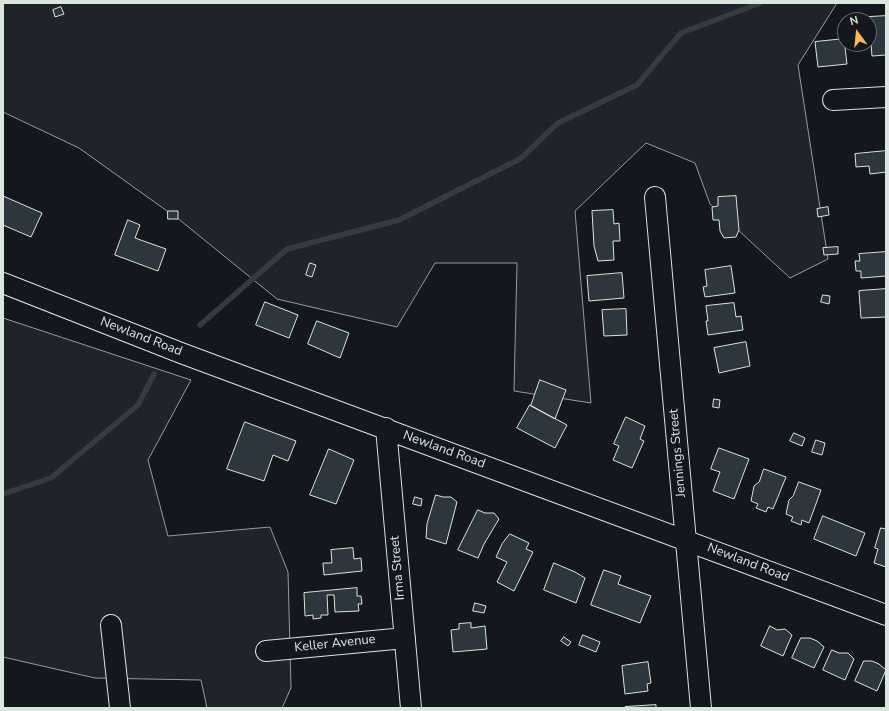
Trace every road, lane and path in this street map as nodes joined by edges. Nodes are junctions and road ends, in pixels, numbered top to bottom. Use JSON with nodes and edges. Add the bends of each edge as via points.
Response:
{"nodes":[{"id":1,"x":886,"y":97,"type":"edge"},
{"id":2,"x":833,"y":100,"type":"dead end"},
{"id":3,"x":655,"y":197,"type":"dead end"},
{"id":4,"x":3,"y":283,"type":"edge"},
{"id":5,"x":386,"y":428,"type":"junction"},
{"id":6,"x":685,"y":540,"type":"junction"},
{"id":7,"x":886,"y":615,"type":"edge"},
{"id":8,"x":111,"y":625,"type":"dead end"},
{"id":9,"x":405,"y":638,"type":"junction"},
{"id":10,"x":266,"y":651,"type":"dead end"},
{"id":11,"x":120,"y":708,"type":"edge"},
{"id":12,"x":411,"y":708,"type":"edge"},
{"id":13,"x":700,"y":708,"type":"edge"}],
"edges":[{"from":1,"to":2,"type":"street"},
{"from":3,"to":6,"type":"street","name":"Jennings Street"},
{"from":4,"to":5,"type":"street","name":"Newland Road","via":[[181,353]]},
{"from":5,"to":6,"type":"street","name":"Newland Road"},
{"from":5,"to":9,"type":"street","name":"Irma Street"},
{"from":6,"to":7,"type":"street","name":"Newland Road"},
{"from":6,"to":13,"type":"street","name":"Jennings Street"},
{"from":8,"to":11,"type":"street"},
{"from":9,"to":10,"type":"street","name":"Keller Avenue"},
{"from":9,"to":12,"type":"street","name":"Irma Street"}]}
